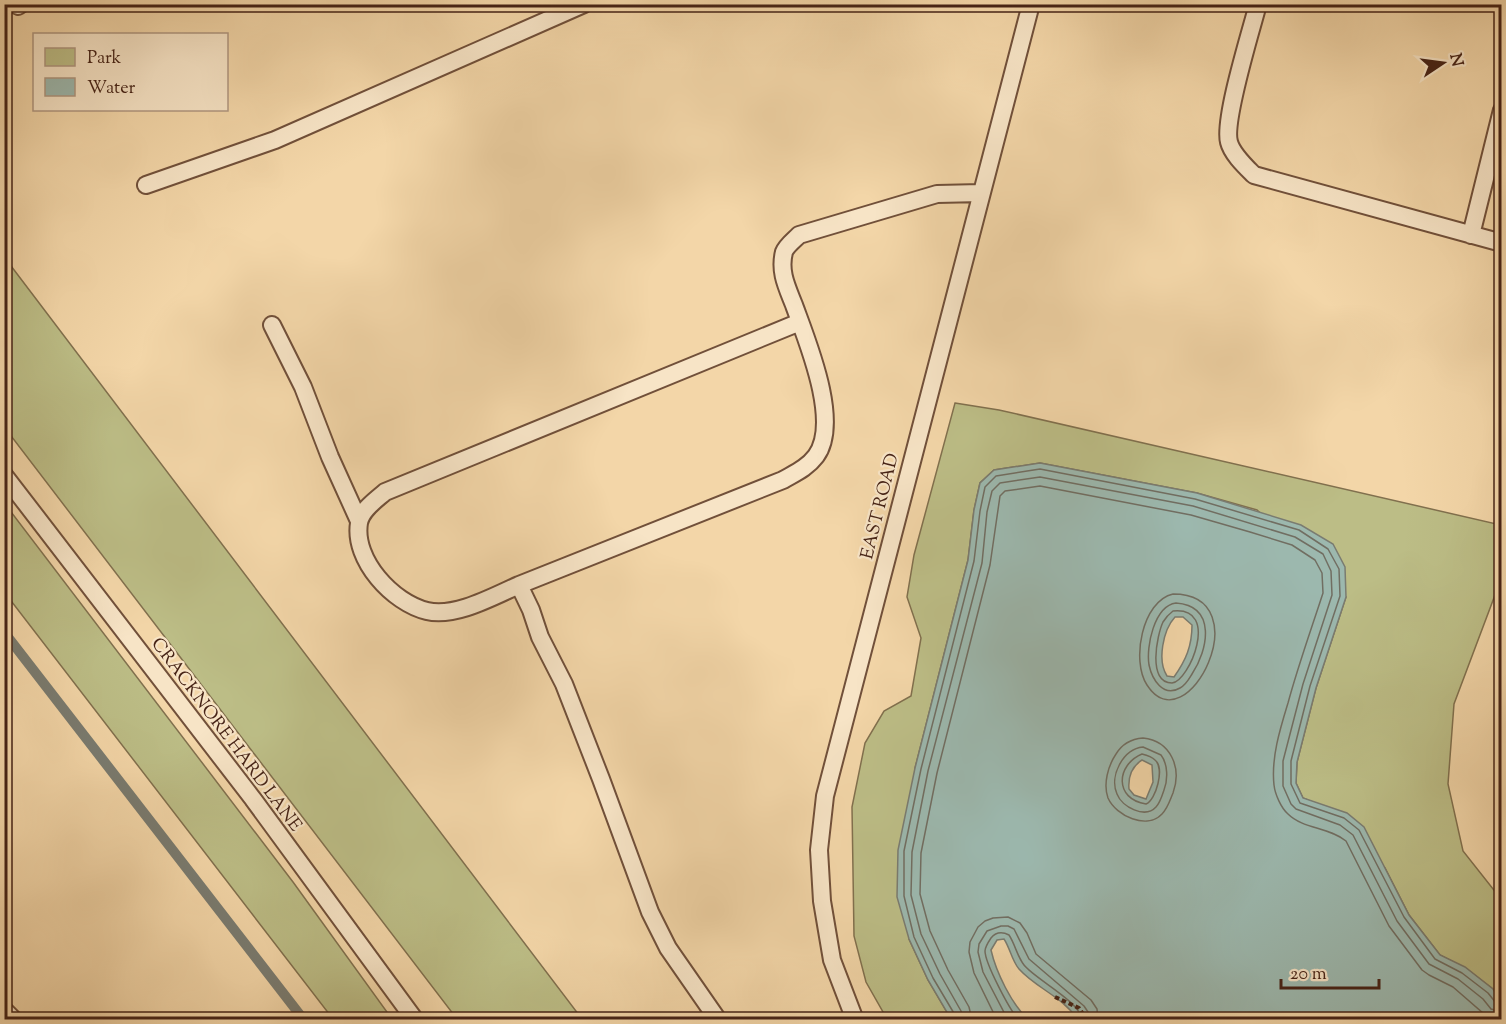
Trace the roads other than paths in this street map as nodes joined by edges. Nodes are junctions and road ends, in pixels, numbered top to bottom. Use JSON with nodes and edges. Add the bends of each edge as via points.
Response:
{"nodes":[{"id":1,"x":584,"y":4,"type":"edge"},
{"id":2,"x":1031,"y":4,"type":"edge"},
{"id":3,"x":1258,"y":4,"type":"edge"},
{"id":4,"x":1502,"y":110,"type":"edge"},
{"id":5,"x":146,"y":185,"type":"dead end"},
{"id":6,"x":981,"y":193,"type":"junction"},
{"id":7,"x":1471,"y":234,"type":"junction"},
{"id":8,"x":1502,"y":243,"type":"edge"},
{"id":9,"x":800,"y":322,"type":"junction"},
{"id":10,"x":272,"y":325,"type":"dead end"},
{"id":11,"x":4,"y":476,"type":"edge"},
{"id":12,"x":359,"y":521,"type":"junction"},
{"id":13,"x":519,"y":585,"type":"junction"},
{"id":14,"x":4,"y":1010,"type":"edge"},
{"id":15,"x":14,"y":1020,"type":"edge"},
{"id":16,"x":415,"y":1020,"type":"edge"},
{"id":17,"x":718,"y":1020,"type":"edge"},
{"id":18,"x":855,"y":1020,"type":"edge"}],
"edges":[{"from":1,"to":5,"type":"lane","via":[[275,140]]},
{"from":2,"to":6,"type":"lane","name":"EAST ROAD"},
{"from":3,"to":7,"type":"lane","via":[[1230,111],[1229,141],[1242,164],[1254,175]]},
{"from":4,"to":7,"type":"lane"},
{"from":6,"to":9,"type":"lane","via":[[937,194],[799,235],[784,250],[783,276]]},
{"from":6,"to":18,"type":"lane","name":"EAST ROAD","via":[[825,796],[819,850],[822,901],[832,960]]},
{"from":7,"to":8,"type":"lane"},
{"from":9,"to":12,"type":"lane","via":[[385,492]]},
{"from":9,"to":13,"type":"lane","via":[[823,400],[823,439],[817,455],[804,469]]},
{"from":10,"to":12,"type":"lane"},
{"from":11,"to":16,"type":"lane","name":"CRACKNORE HARD LANE","via":[[253,799]]},
{"from":12,"to":13,"type":"lane","via":[[359,539],[369,565],[389,591],[427,611],[459,609]]},
{"from":13,"to":17,"type":"lane","via":[[602,779],[650,912],[668,948]]},
{"from":14,"to":15,"type":"lane"}]}
